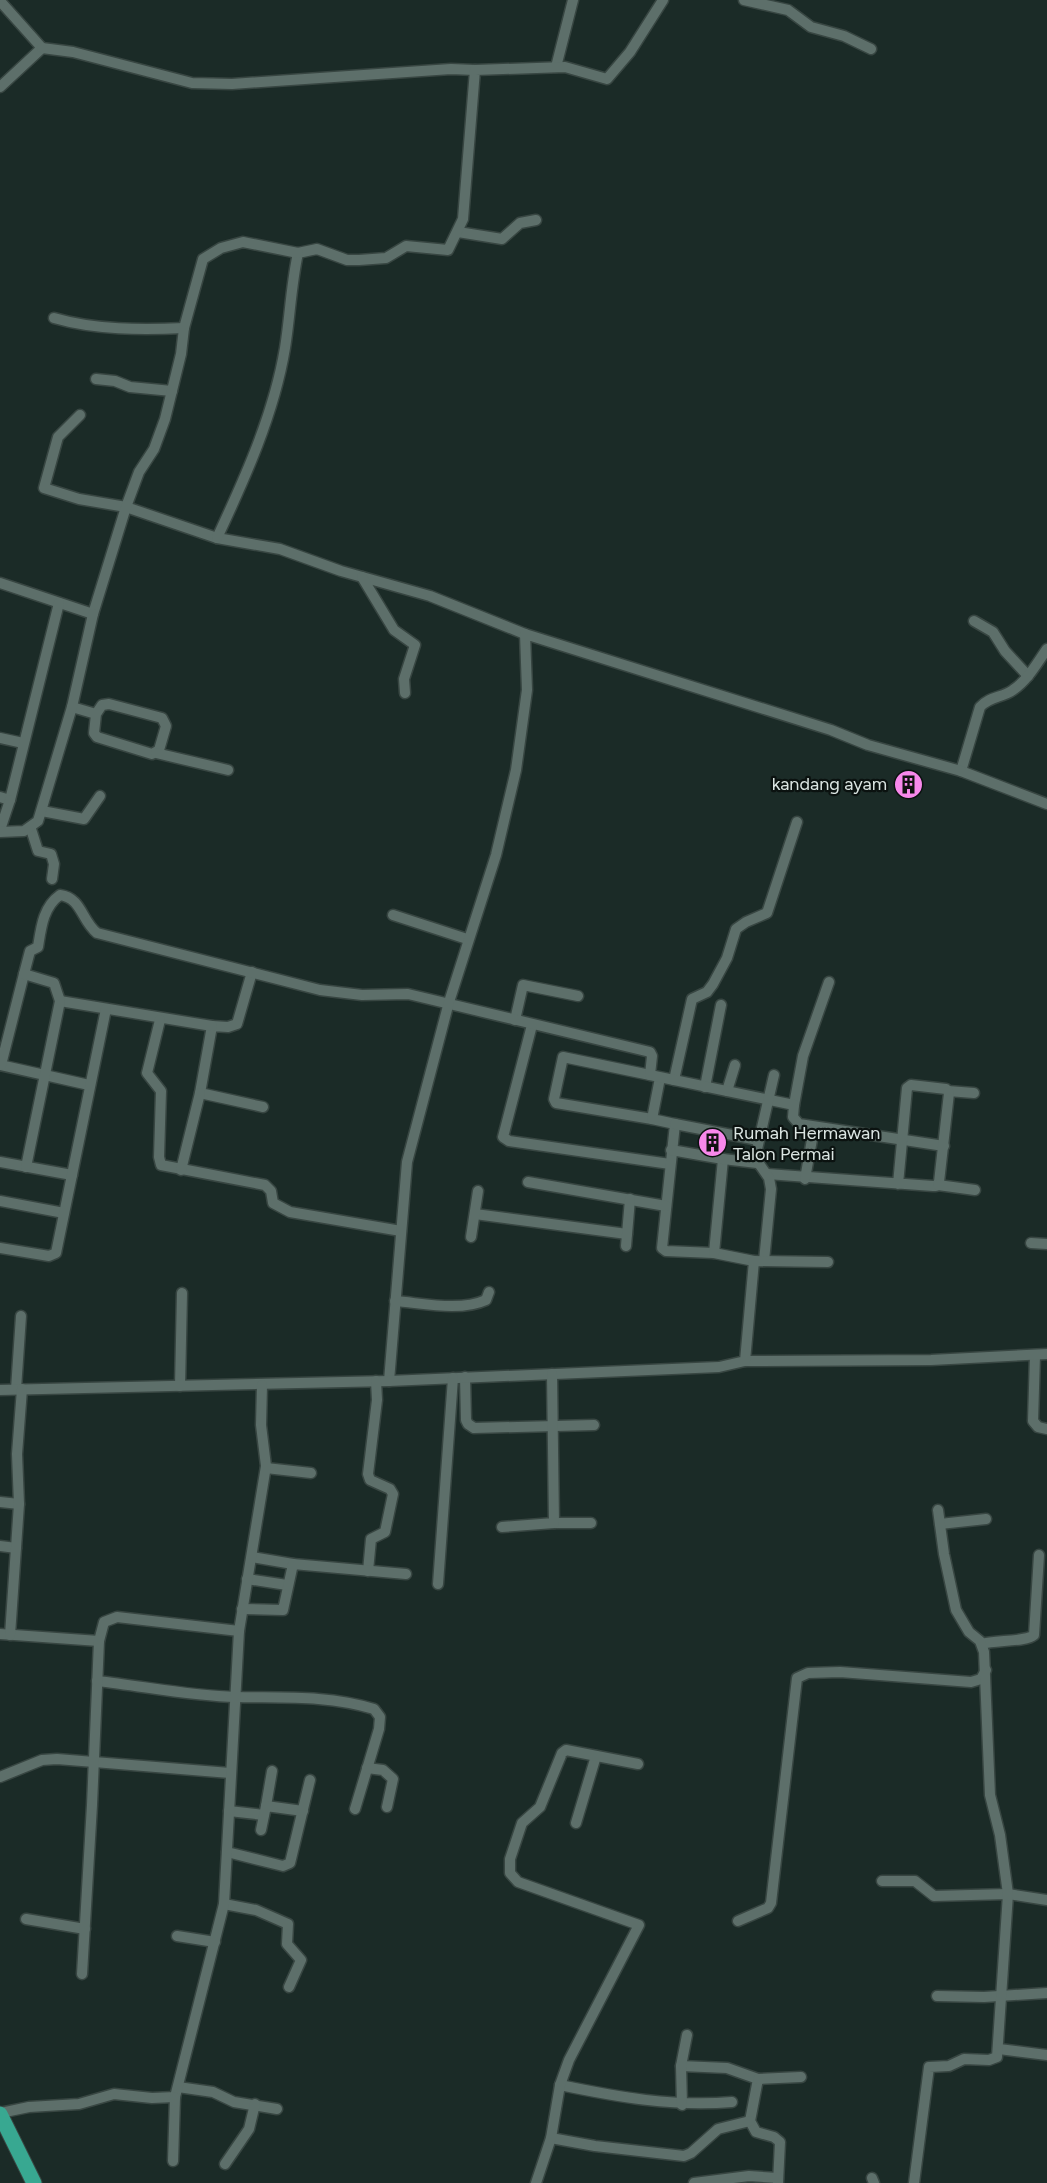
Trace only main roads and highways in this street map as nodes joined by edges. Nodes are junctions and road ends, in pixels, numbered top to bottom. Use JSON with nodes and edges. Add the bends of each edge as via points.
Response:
{"nodes":[{"id":1,"x":0,"y":2114,"type":"edge"},
{"id":2,"x":34,"y":2183,"type":"edge"}],
"edges":[{"from":1,"to":2,"type":"highway"}]}
